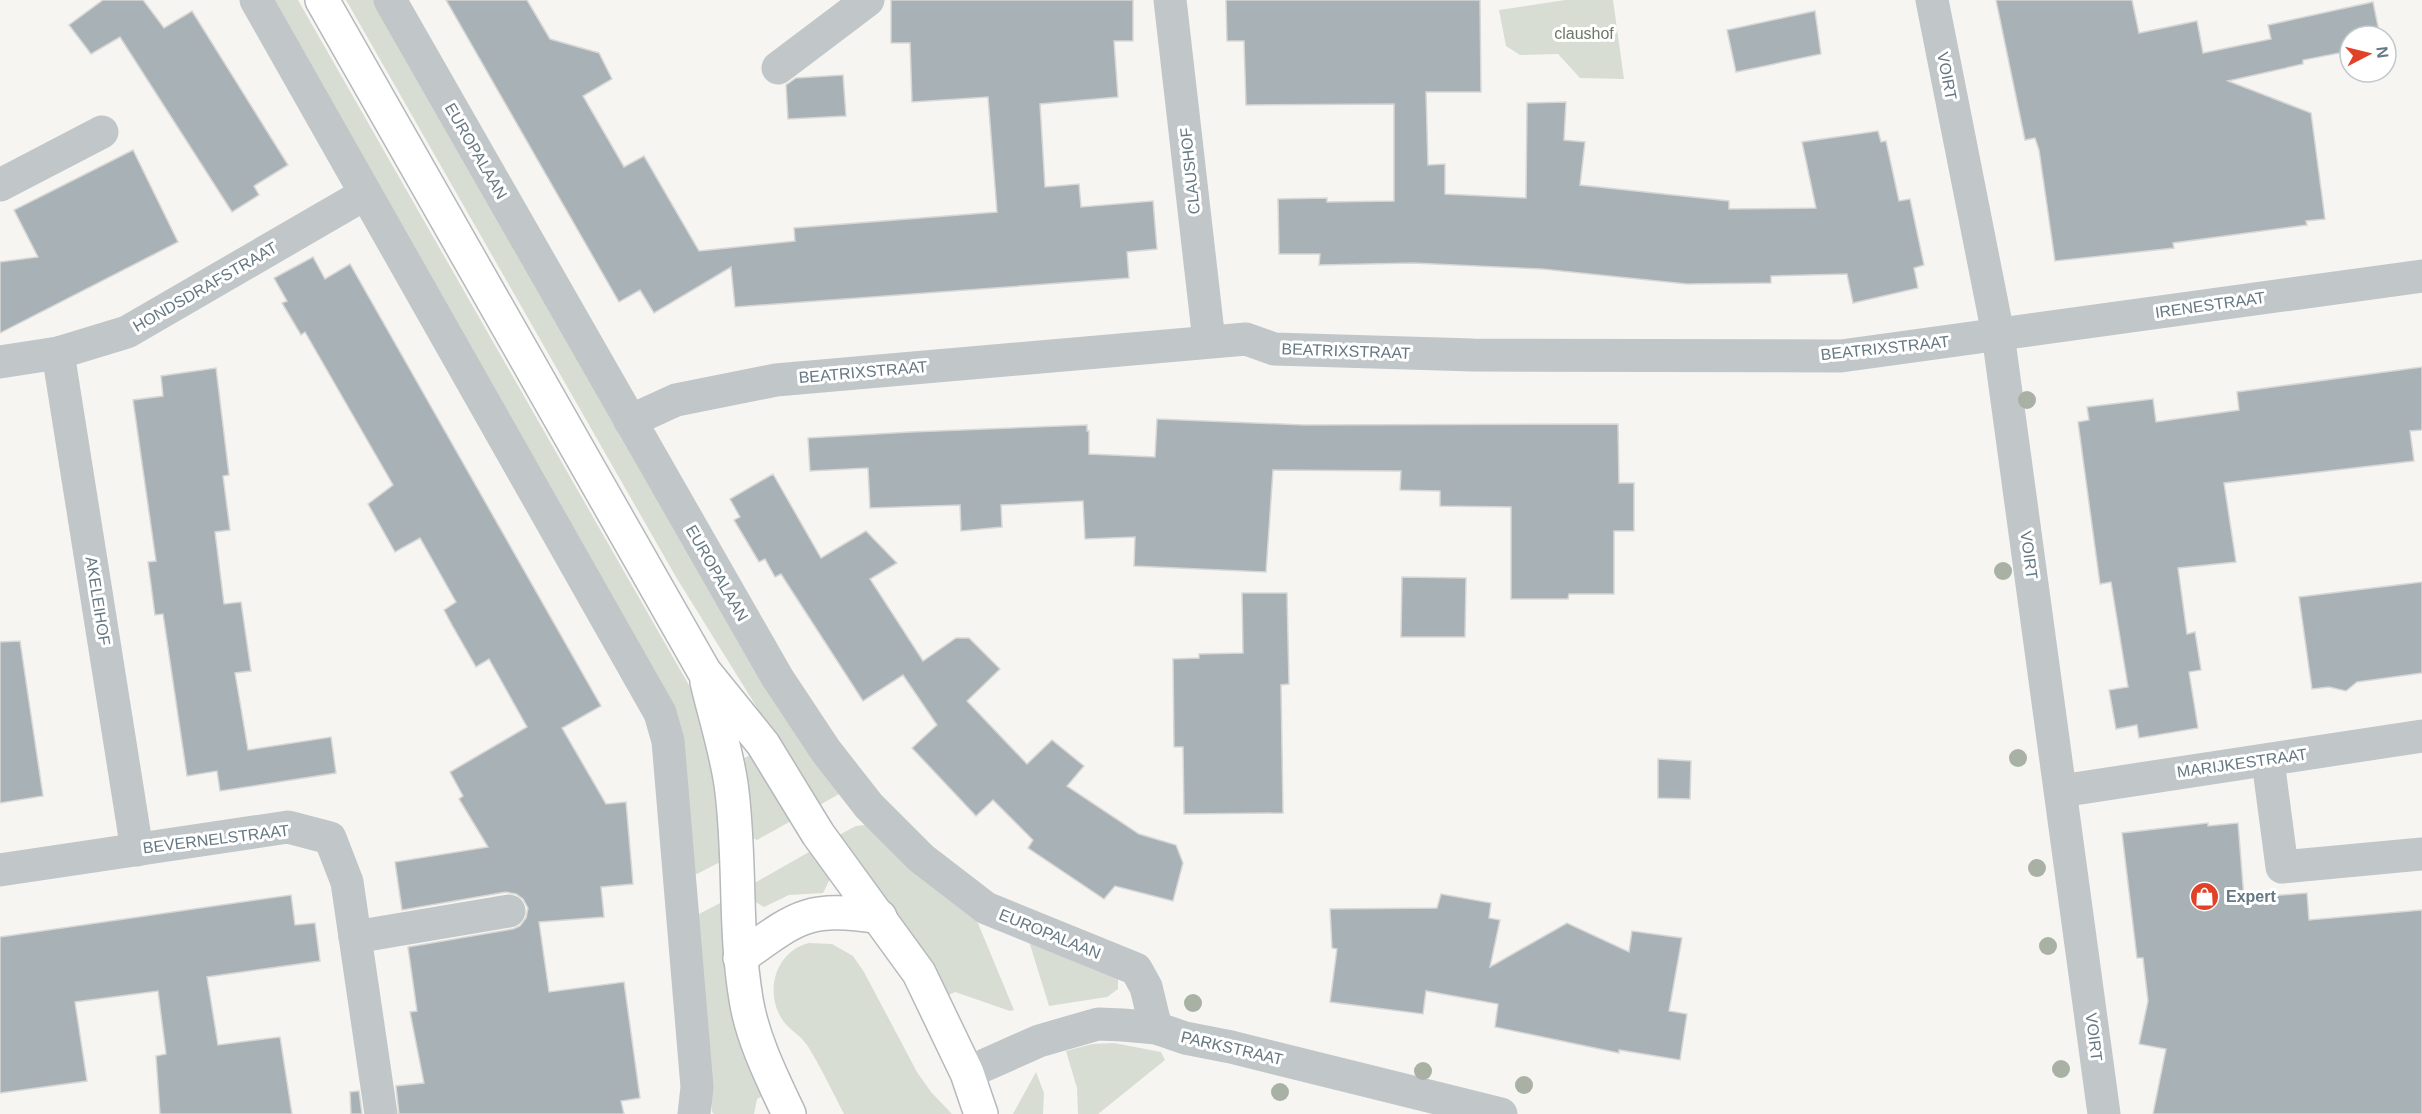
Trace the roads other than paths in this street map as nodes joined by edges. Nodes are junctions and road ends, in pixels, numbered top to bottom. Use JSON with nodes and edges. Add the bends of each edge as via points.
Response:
{"nodes":[{"id":1,"x":256,"y":0,"type":"edge"},
{"id":2,"x":322,"y":0,"type":"edge"},
{"id":3,"x":390,"y":0,"type":"edge"},
{"id":4,"x":868,"y":0,"type":"edge"},
{"id":5,"x":1170,"y":0,"type":"edge"},
{"id":6,"x":1932,"y":0,"type":"edge"},
{"id":7,"x":778,"y":68,"type":"dead end"},
{"id":8,"x":102,"y":132,"type":"dead end"},
{"id":9,"x":0,"y":185,"type":"edge"},
{"id":10,"x":365,"y":194,"type":"junction"},
{"id":11,"x":2422,"y":276,"type":"edge"},
{"id":12,"x":1998,"y":334,"type":"junction"},
{"id":13,"x":1209,"y":341,"type":"junction"},
{"id":14,"x":58,"y":352,"type":"junction"},
{"id":15,"x":0,"y":362,"type":"edge"},
{"id":16,"x":630,"y":421,"type":"junction"},
{"id":17,"x":704,"y":672,"type":"junction"},
{"id":18,"x":2422,"y":736,"type":"edge"},
{"id":19,"x":2268,"y":761,"type":"junction"},
{"id":20,"x":2061,"y":790,"type":"junction"},
{"id":21,"x":137,"y":850,"type":"junction"},
{"id":22,"x":2422,"y":854,"type":"edge"},
{"id":23,"x":0,"y":870,"type":"edge"},
{"id":24,"x":509,"y":911,"type":"dead end"},
{"id":25,"x":880,"y":917,"type":"junction"},
{"id":26,"x":355,"y":937,"type":"junction"},
{"id":27,"x":740,"y":958,"type":"junction"},
{"id":28,"x":1156,"y":1028,"type":"junction"},
{"id":29,"x":967,"y":1073,"type":"junction"},
{"id":30,"x":381,"y":1114,"type":"edge"},
{"id":31,"x":694,"y":1114,"type":"edge"},
{"id":32,"x":789,"y":1114,"type":"edge"},
{"id":33,"x":981,"y":1114,"type":"edge"},
{"id":34,"x":1501,"y":1114,"type":"edge"},
{"id":35,"x":2104,"y":1114,"type":"edge"}],
"edges":[{"from":1,"to":10,"type":"street"},
{"from":2,"to":17,"type":"main road"},
{"from":3,"to":16,"type":"street","name":"EUROPALAAN"},
{"from":4,"to":7,"type":"street"},
{"from":5,"to":13,"type":"street","name":"CLAUSHOF"},
{"from":6,"to":12,"type":"street","name":"VOIRT"},
{"from":8,"to":9,"type":"street"},
{"from":10,"to":14,"type":"street","name":"HONDSDRAFSTRAAT","via":[[127,332]]},
{"from":10,"to":31,"type":"street","via":[[660,713],[668,741],[697,1087]]},
{"from":11,"to":12,"type":"street","name":"IRENESTRAAT"},
{"from":12,"to":13,"type":"street","name":"BEATRIXSTRAAT","via":[[1841,356],[1473,355],[1274,348],[1246,339]]},
{"from":12,"to":20,"type":"street","name":"VOIRT"},
{"from":13,"to":16,"type":"street","name":"BEATRIXSTRAAT","via":[[776,380],[676,400]]},
{"from":14,"to":15,"type":"street","name":"HONDSDRAFSTRAAT"},
{"from":14,"to":21,"type":"street","name":"AKELEIHOF"},
{"from":16,"to":28,"type":"street","name":"EUROPALAAN","via":[[777,677],[826,751],[870,806],[921,858],[986,908],[1136,969],[1146,987]]},
{"from":17,"to":25,"type":"main road","via":[[763,744],[818,834]]},
{"from":17,"to":27,"type":"main road","via":[[731,782]]},
{"from":18,"to":19,"type":"street","name":"MARIJKESTRAAT"},
{"from":19,"to":20,"type":"street","name":"MARIJKESTRAAT"},
{"from":19,"to":22,"type":"street","via":[[2282,867]]},
{"from":20,"to":35,"type":"street","name":"VOIRT"},
{"from":21,"to":23,"type":"street","name":"BEVERNELSTRAAT"},
{"from":21,"to":26,"type":"street","name":"BEVERNELSTRAAT","via":[[288,827],[330,838],[347,882]]},
{"from":24,"to":26,"type":"street"},
{"from":25,"to":27,"type":"main road","via":[[814,913],[792,921]]},
{"from":25,"to":29,"type":"main road","via":[[919,973]]},
{"from":26,"to":30,"type":"street","name":"BEVERNELSTRAAT"},
{"from":27,"to":32,"type":"main road","via":[[746,1002]]},
{"from":28,"to":29,"type":"street","name":"PARKSTRAAT","via":[[1098,1024],[1039,1041]]},
{"from":28,"to":34,"type":"street","name":"PARKSTRAAT"},
{"from":29,"to":33,"type":"main road"}]}
